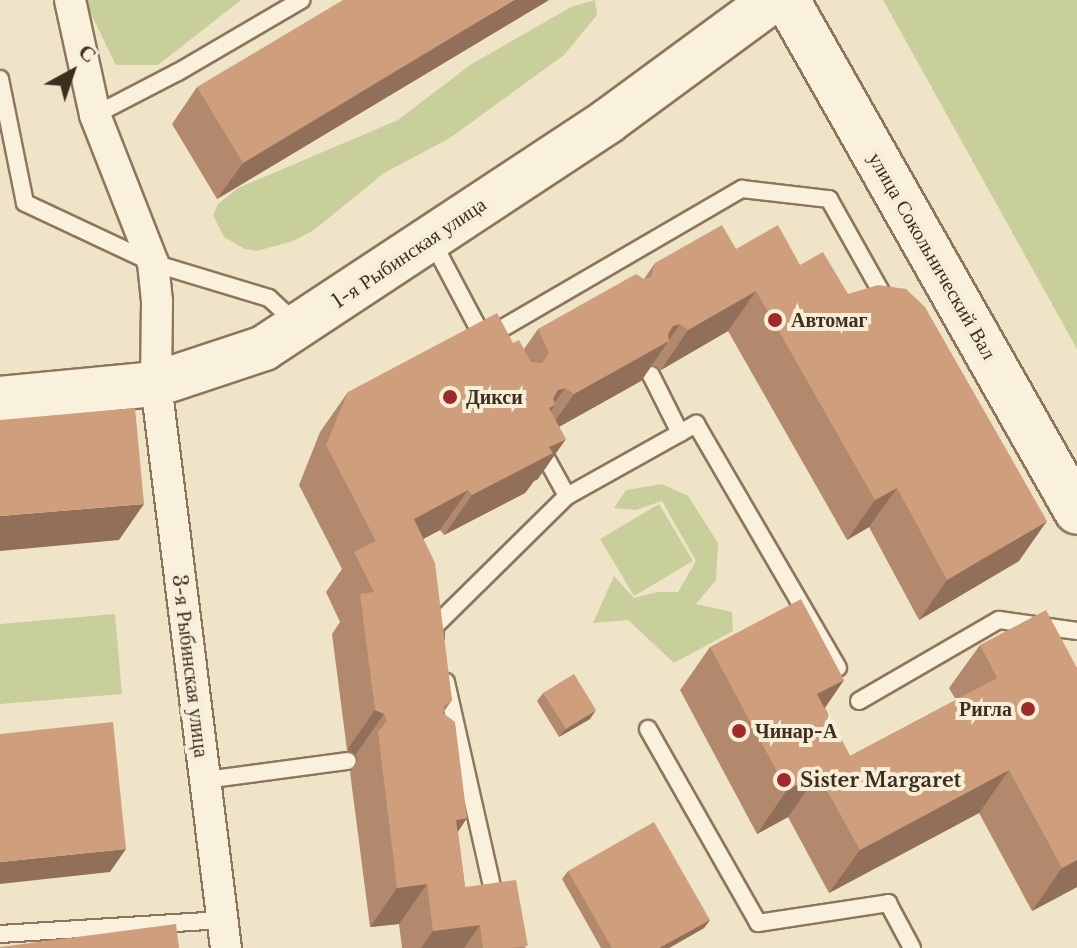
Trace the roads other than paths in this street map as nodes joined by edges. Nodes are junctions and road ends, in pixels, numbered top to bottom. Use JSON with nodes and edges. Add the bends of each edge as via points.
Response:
{"nodes":[{"id":1,"x":70,"y":0,"type":"edge"},
{"id":2,"x":301,"y":0,"type":"edge"},
{"id":3,"x":773,"y":0,"type":"edge"},
{"id":4,"x":787,"y":0,"type":"edge"},
{"id":5,"x":0,"y":79,"type":"edge"},
{"id":6,"x":95,"y":115,"type":"junction"},
{"id":7,"x":431,"y":239,"type":"junction"},
{"id":8,"x":153,"y":263,"type":"junction"},
{"id":9,"x":898,"y":322,"type":"edge"},
{"id":10,"x":299,"y":327,"type":"junction"},
{"id":11,"x":651,"y":375,"type":"edge"},
{"id":12,"x":156,"y":384,"type":"junction"},
{"id":13,"x":0,"y":399,"type":"edge"},
{"id":14,"x":680,"y":433,"type":"junction"},
{"id":15,"x":536,"y":439,"type":"edge"},
{"id":16,"x":567,"y":496,"type":"junction"},
{"id":17,"x":1066,"y":502,"type":"edge"},
{"id":18,"x":1077,"y":631,"type":"edge"},
{"id":19,"x":838,"y":668,"type":"edge"},
{"id":20,"x":859,"y":701,"type":"dead end"},
{"id":21,"x":648,"y":729,"type":"dead end"},
{"id":22,"x":348,"y":761,"type":"dead end"},
{"id":23,"x":205,"y":780,"type":"junction"},
{"id":24,"x":0,"y":934,"type":"edge"},
{"id":25,"x":224,"y":934,"type":"edge"},
{"id":26,"x":506,"y":948,"type":"edge"},
{"id":27,"x":912,"y":948,"type":"edge"}],
"edges":[{"from":1,"to":6,"type":"street","name":"3-я Рыбинская улица"},
{"from":2,"to":6,"type":"lane"},
{"from":3,"to":7,"type":"main road","name":"1-я Рыбинская улица","via":[[608,121]]},
{"from":4,"to":17,"type":"main road","name":"улица Сокольнический Вал"},
{"from":5,"to":8,"type":"lane","via":[[25,203]]},
{"from":6,"to":8,"type":"street","name":"3-я Рыбинская улица"},
{"from":7,"to":9,"type":"lane","via":[[487,346],[742,189],[829,199]]},
{"from":7,"to":10,"type":"main road","name":"1-я Рыбинская улица"},
{"from":8,"to":10,"type":"lane","via":[[269,298]]},
{"from":8,"to":12,"type":"street","name":"3-я Рыбинская улица"},
{"from":10,"to":12,"type":"main road","name":"1-я Рыбинская улица","via":[[264,348]]},
{"from":11,"to":14,"type":"lane"},
{"from":12,"to":13,"type":"main road","name":"1-я Рыбинская улица"},
{"from":12,"to":23,"type":"street","name":"3-я Рыбинская улица"},
{"from":14,"to":16,"type":"lane"},
{"from":14,"to":19,"type":"lane","via":[[696,424]]},
{"from":15,"to":16,"type":"lane"},
{"from":16,"to":26,"type":"lane","via":[[433,628],[454,747]]},
{"from":18,"to":20,"type":"lane","via":[[999,620]]},
{"from":21,"to":27,"type":"lane","via":[[758,923],[888,903]]},
{"from":22,"to":23,"type":"lane"},
{"from":23,"to":25,"type":"street","name":"3-я Рыбинская улица"},
{"from":24,"to":25,"type":"lane"}]}
